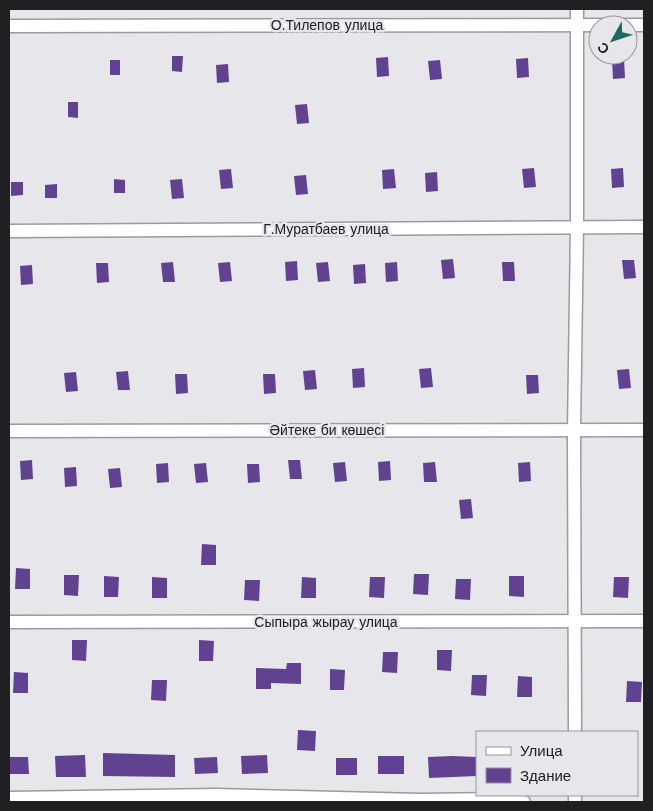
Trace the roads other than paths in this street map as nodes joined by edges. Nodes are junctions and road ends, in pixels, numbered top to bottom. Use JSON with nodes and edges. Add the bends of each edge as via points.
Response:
{"nodes":[{"id":1,"x":577,"y":9,"type":"edge"},
{"id":2,"x":644,"y":24,"type":"edge"},
{"id":3,"x":578,"y":25,"type":"junction"},
{"id":4,"x":9,"y":26,"type":"edge"},
{"id":5,"x":577,"y":227,"type":"junction"},
{"id":6,"x":644,"y":227,"type":"edge"},
{"id":7,"x":9,"y":231,"type":"edge"},
{"id":8,"x":644,"y":430,"type":"edge"},
{"id":9,"x":9,"y":431,"type":"edge"},
{"id":10,"x":574,"y":431,"type":"junction"},
{"id":11,"x":644,"y":621,"type":"edge"},
{"id":12,"x":9,"y":622,"type":"edge"},
{"id":13,"x":575,"y":622,"type":"junction"},
{"id":14,"x":575,"y":731,"type":"edge"},
{"id":15,"x":9,"y":798,"type":"edge"},
{"id":16,"x":524,"y":802,"type":"edge"}],
"edges":[{"from":1,"to":3,"type":"street"},
{"from":2,"to":3,"type":"street","name":"О.Тилепов улица"},
{"from":3,"to":4,"type":"street","name":"О.Тилепов улица"},
{"from":3,"to":5,"type":"street"},
{"from":5,"to":6,"type":"street","name":"Г.Муратбаев улица"},
{"from":5,"to":7,"type":"street","name":"Г.Муратбаев улица"},
{"from":5,"to":10,"type":"street"},
{"from":8,"to":10,"type":"street","name":"Әйтеке би көшесі"},
{"from":9,"to":10,"type":"street","name":"Әйтеке би көшесі"},
{"from":10,"to":13,"type":"street"},
{"from":11,"to":13,"type":"street","name":"Сыпыра жырау улица"},
{"from":12,"to":13,"type":"street","name":"Сыпыра жырау улица"},
{"from":13,"to":14,"type":"street"},
{"from":15,"to":16,"type":"street","via":[[216,795]]}]}
